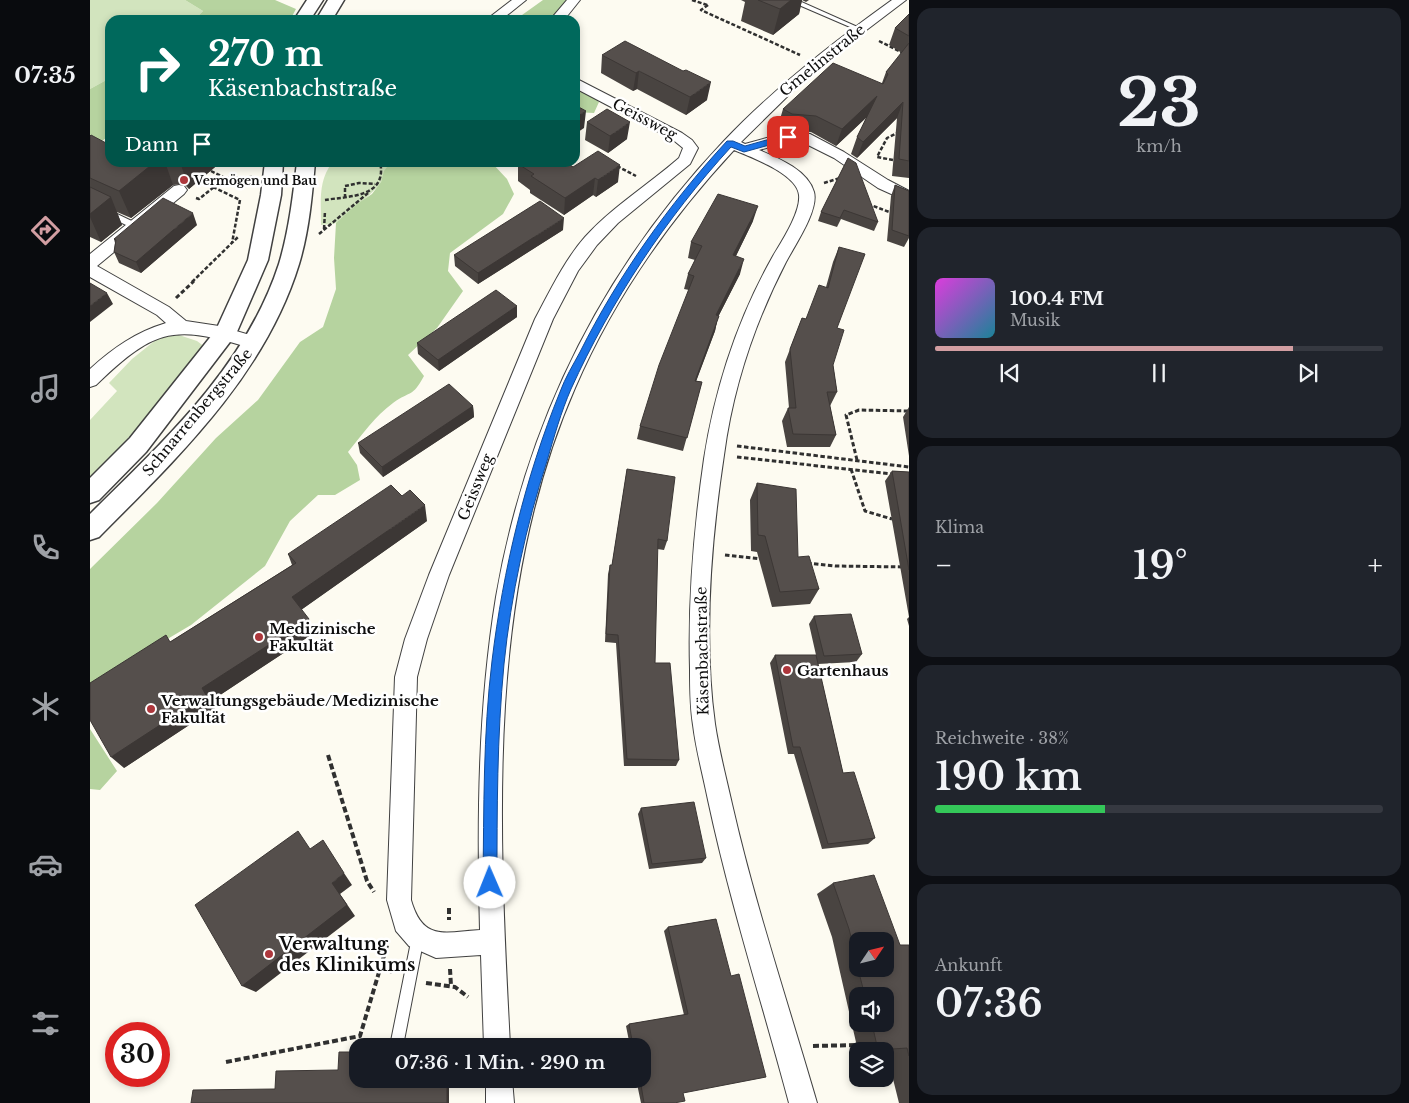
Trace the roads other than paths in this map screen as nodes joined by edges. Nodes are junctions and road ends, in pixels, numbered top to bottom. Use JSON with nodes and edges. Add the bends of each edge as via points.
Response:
{"nodes":[{"id":1,"x":315,"y":0,"type":"edge"},
{"id":2,"x":336,"y":0,"type":"edge"},
{"id":3,"x":520,"y":0,"type":"edge"},
{"id":4,"x":574,"y":0,"type":"edge"},
{"id":5,"x":900,"y":0,"type":"edge"},
{"id":6,"x":794,"y":1,"type":"edge"},
{"id":7,"x":305,"y":15,"type":"edge"},
{"id":8,"x":327,"y":15,"type":"edge"},
{"id":9,"x":500,"y":15,"type":"edge"},
{"id":10,"x":561,"y":15,"type":"edge"},
{"id":11,"x":859,"y":29,"type":"junction"},
{"id":12,"x":580,"y":85,"type":"edge"},
{"id":13,"x":737,"y":146,"type":"junction"},
{"id":14,"x":274,"y":167,"type":"edge"},
{"id":15,"x":305,"y":167,"type":"edge"},
{"id":16,"x":179,"y":190,"type":"dead end"},
{"id":17,"x":909,"y":197,"type":"edge"},
{"id":18,"x":90,"y":204,"type":"edge"},
{"id":19,"x":134,"y":226,"type":"junction"},
{"id":20,"x":90,"y":263,"type":"edge"},
{"id":21,"x":90,"y":270,"type":"edge"},
{"id":22,"x":182,"y":327,"type":"junction"},
{"id":23,"x":225,"y":334,"type":"junction"},
{"id":24,"x":254,"y":343,"type":"junction"},
{"id":25,"x":90,"y":380,"type":"edge"},
{"id":26,"x":90,"y":494,"type":"edge"},
{"id":27,"x":90,"y":530,"type":"edge"},
{"id":28,"x":412,"y":930,"type":"junction"},
{"id":29,"x":492,"y":942,"type":"junction"},
{"id":30,"x":398,"y":1038,"type":"edge"},
{"id":31,"x":497,"y":1038,"type":"edge"},
{"id":32,"x":499,"y":1088,"type":"edge"},
{"id":33,"x":500,"y":1103,"type":"edge"},
{"id":34,"x":803,"y":1103,"type":"edge"}],
"edges":[{"from":1,"to":7,"type":"street"},
{"from":2,"to":8,"type":"street"},
{"from":3,"to":9,"type":"street"},
{"from":4,"to":10,"type":"street"},
{"from":5,"to":11,"type":"street","name":"Gmelinstraße"},
{"from":6,"to":11,"type":"lane"},
{"from":11,"to":13,"type":"street","name":"Gmelinstraße","via":[[780,93]]},
{"from":12,"to":28,"type":"street","name":"Geissweg","via":[[677,136],[691,148],[690,154],[590,242],[558,294],[544,319],[428,602],[406,677],[399,900]]},
{"from":13,"to":17,"type":"street","via":[[805,137]]},
{"from":13,"to":29,"type":"street","name":"Gmelinstraße","via":[[664,224],[612,301],[566,390],[538,470],[515,561],[498,662],[490,790]]},
{"from":13,"to":34,"type":"street","name":"Käsenbachstraße","via":[[790,172],[807,192],[801,217],[738,355],[715,448],[702,553],[698,626],[704,724],[728,842]]},
{"from":14,"to":23,"type":"street","name":"Schnarrenbergstraße","via":[[258,260]]},
{"from":15,"to":24,"type":"street","name":"Schnarrenbergstraße","via":[[300,215],[285,277]]},
{"from":16,"to":19,"type":"street"},
{"from":18,"to":19,"type":"lane"},
{"from":19,"to":20,"type":"street"},
{"from":21,"to":22,"type":"street","via":[[163,310]]},
{"from":22,"to":23,"type":"street"},
{"from":22,"to":25,"type":"street","via":[[151,335],[132,345]]},
{"from":23,"to":24,"type":"street"},
{"from":23,"to":26,"type":"street","name":"Schnarrenbergstraße","via":[[138,446]]},
{"from":24,"to":27,"type":"street","name":"Schnarrenbergstraße","via":[[164,456]]},
{"from":28,"to":29,"type":"street","via":[[436,945]]},
{"from":28,"to":30,"type":"lane","via":[[410,981]]},
{"from":29,"to":31,"type":"street","name":"Gmelinstraße"},
{"from":32,"to":33,"type":"street"}]}
